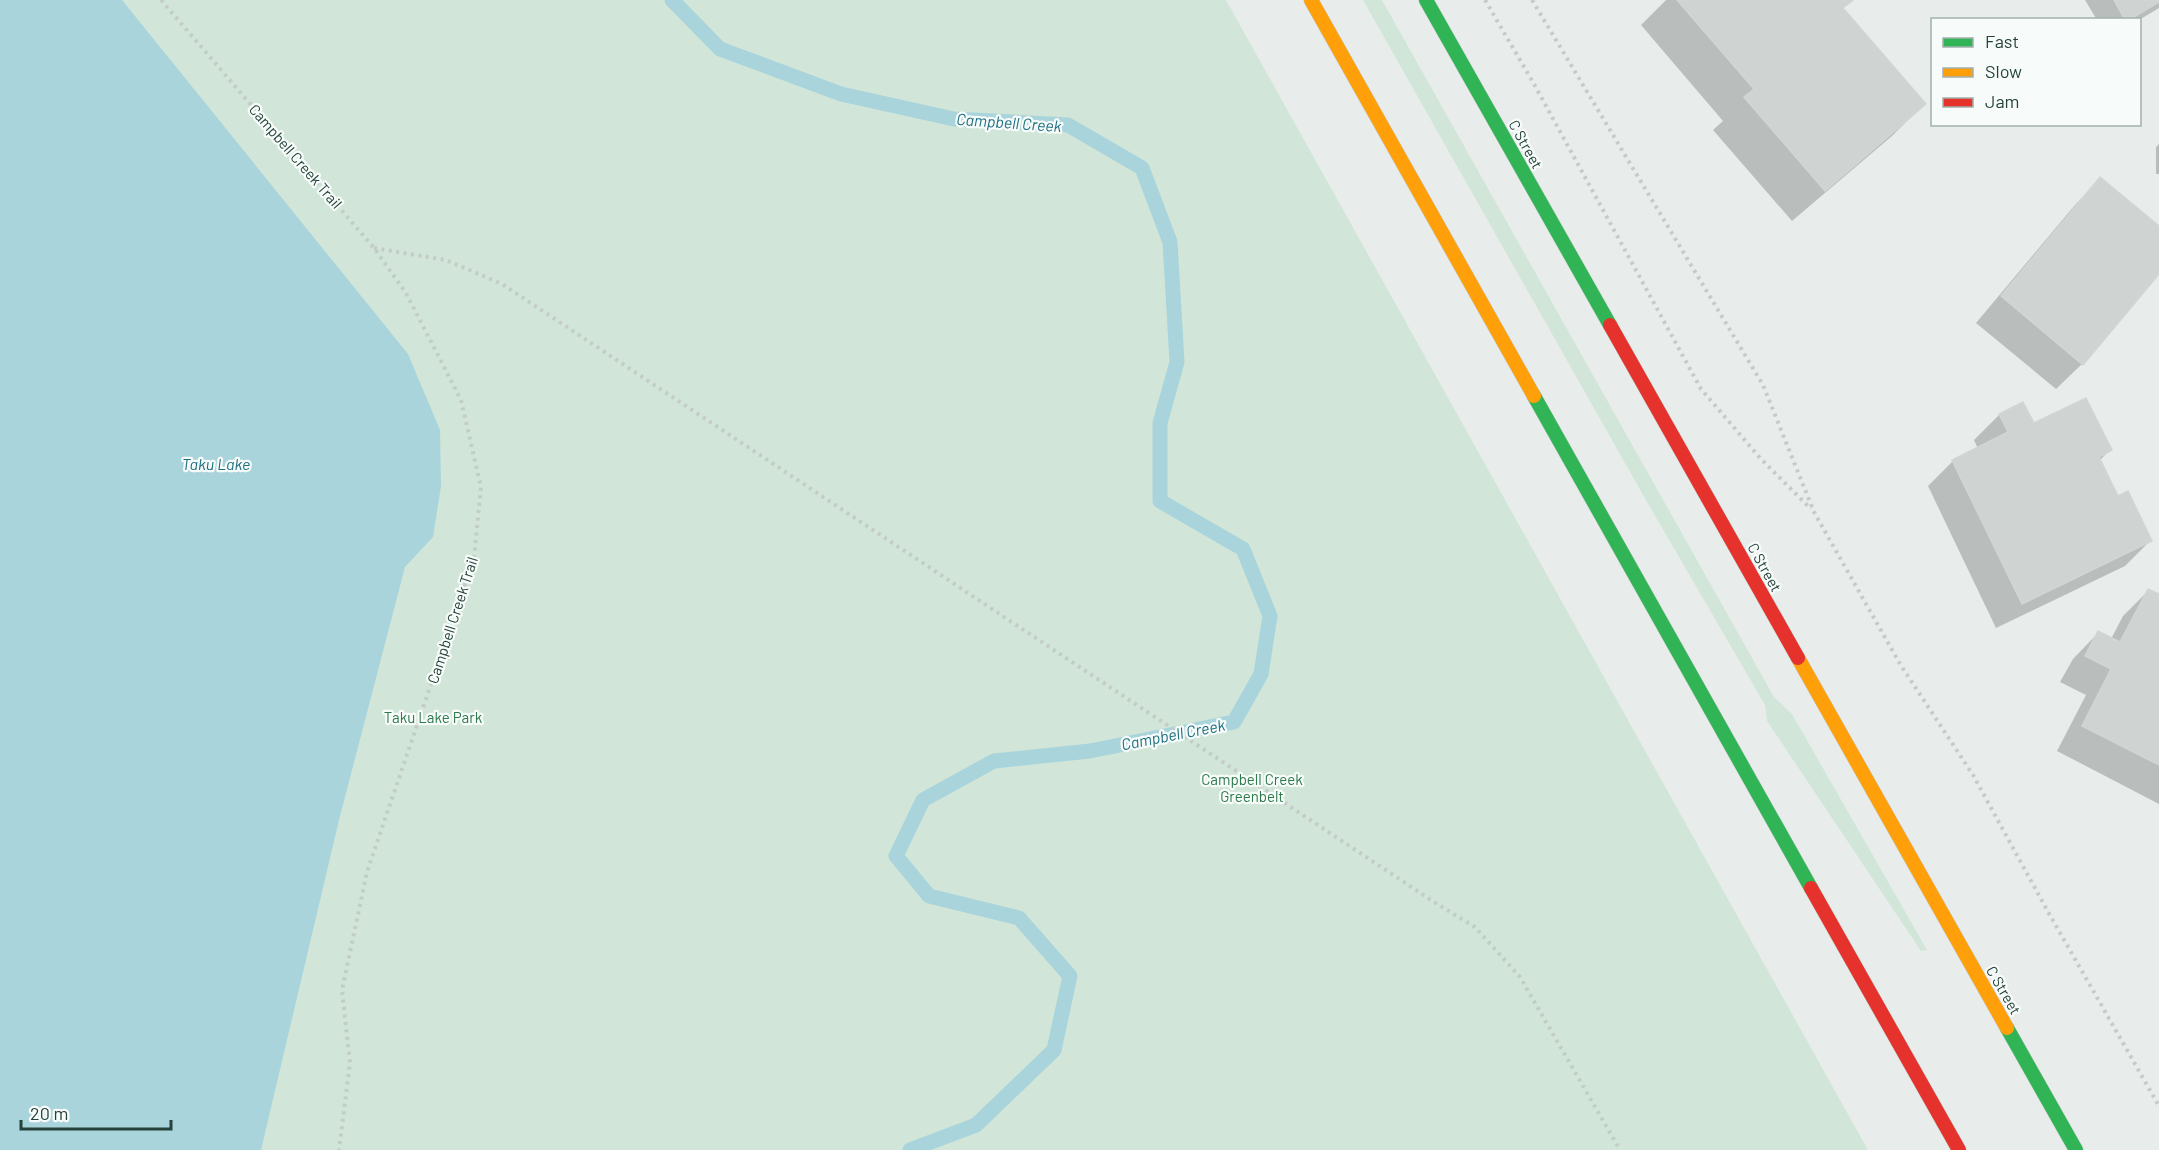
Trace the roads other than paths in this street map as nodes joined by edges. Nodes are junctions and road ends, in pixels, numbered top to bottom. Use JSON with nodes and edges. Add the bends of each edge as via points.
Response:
{"nodes":[{"id":1,"x":1311,"y":0,"type":"edge"},
{"id":2,"x":1426,"y":0,"type":"edge"},
{"id":3,"x":1959,"y":1150,"type":"edge"},
{"id":4,"x":2076,"y":1150,"type":"edge"}],
"edges":[{"from":1,"to":3,"type":"main road"},
{"from":2,"to":4,"type":"main road","name":"C Street"}]}
